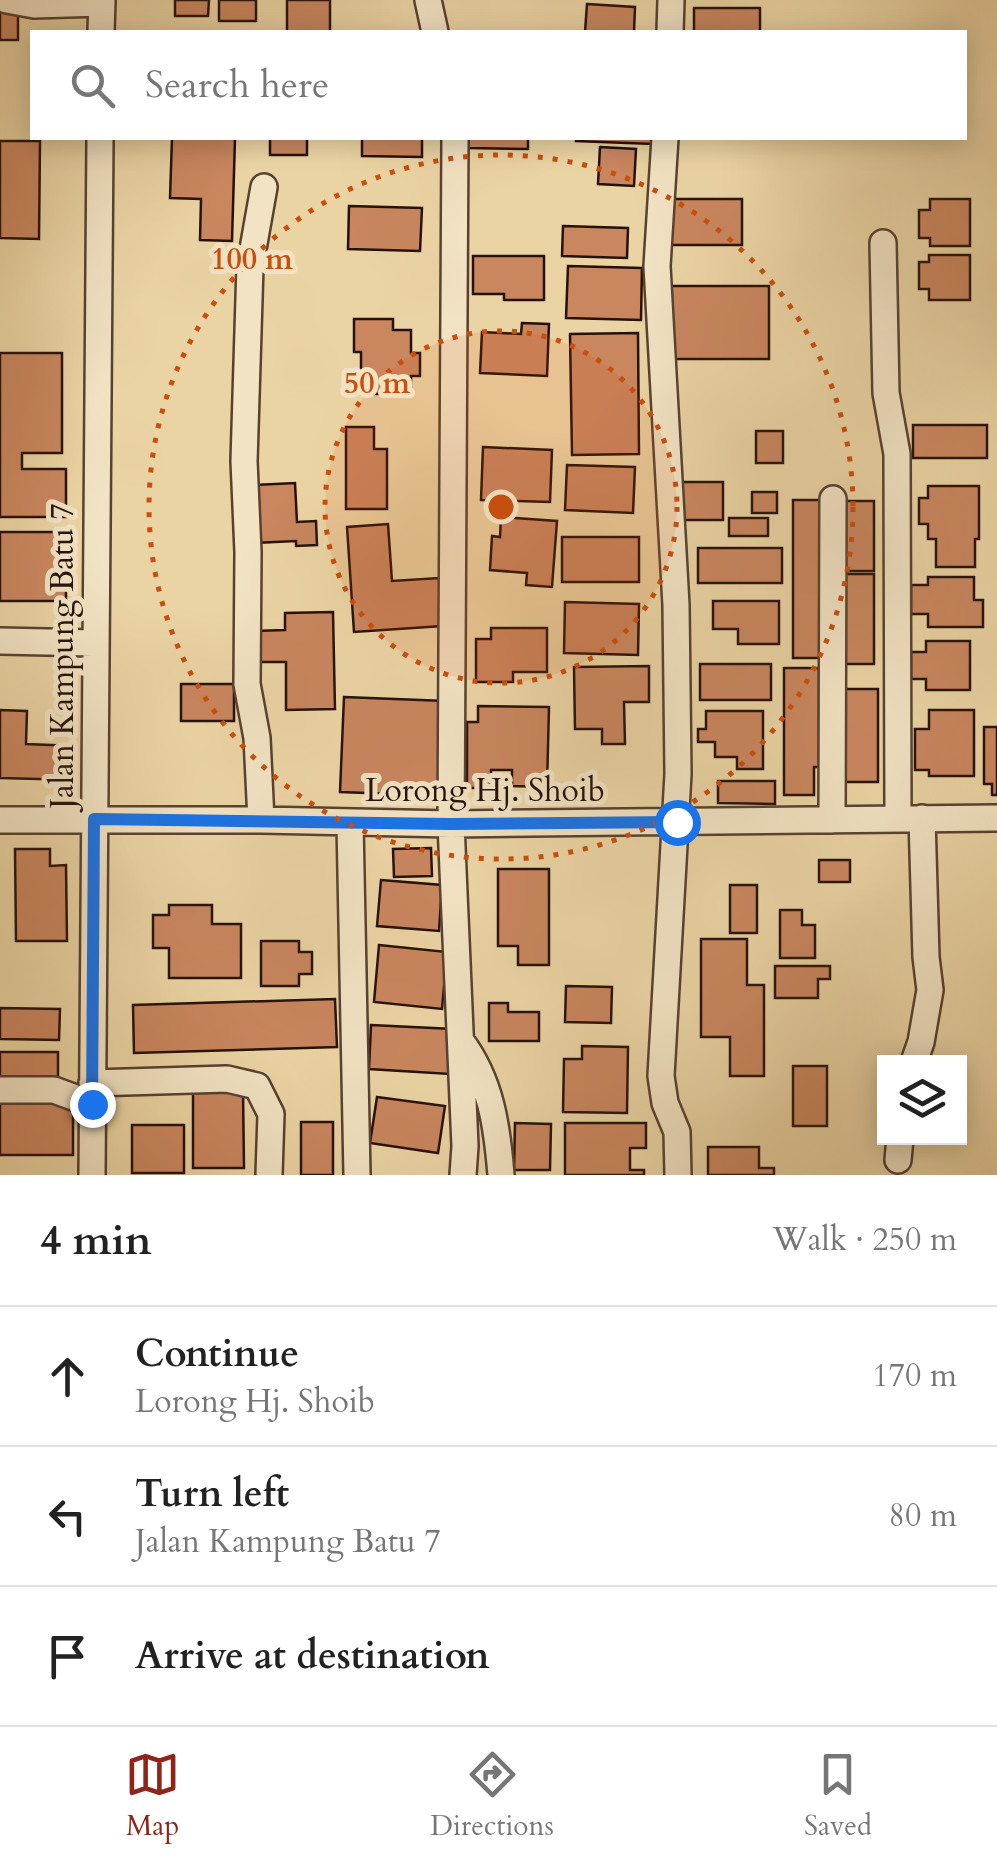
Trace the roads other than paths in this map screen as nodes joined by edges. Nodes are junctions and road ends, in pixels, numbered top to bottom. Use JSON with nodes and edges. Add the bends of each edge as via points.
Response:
{"nodes":[{"id":1,"x":7,"y":0,"type":"edge"},
{"id":2,"x":428,"y":0,"type":"edge"},
{"id":3,"x":671,"y":0,"type":"edge"},
{"id":4,"x":102,"y":1,"type":"edge"},
{"id":5,"x":101,"y":30,"type":"edge"},
{"id":6,"x":434,"y":30,"type":"edge"},
{"id":7,"x":670,"y":30,"type":"edge"},
{"id":8,"x":100,"y":140,"type":"edge"},
{"id":9,"x":455,"y":140,"type":"edge"},
{"id":10,"x":665,"y":140,"type":"edge"},
{"id":11,"x":264,"y":187,"type":"dead end"},
{"id":12,"x":883,"y":243,"type":"dead end"},
{"id":13,"x":833,"y":499,"type":"dead end"},
{"id":14,"x":0,"y":641,"type":"edge"},
{"id":15,"x":94,"y":643,"type":"junction"},
{"id":16,"x":910,"y":818,"type":"junction"},
{"id":17,"x":997,"y":818,"type":"edge"},
{"id":18,"x":94,"y":819,"type":"junction"},
{"id":19,"x":0,"y":820,"type":"edge"},
{"id":20,"x":260,"y":820,"type":"junction"},
{"id":21,"x":832,"y":820,"type":"junction"},
{"id":22,"x":677,"y":822,"type":"junction"},
{"id":23,"x":350,"y":823,"type":"junction"},
{"id":24,"x":451,"y":824,"type":"junction"},
{"id":25,"x":461,"y":1040,"type":"junction"},
{"id":26,"x":916,"y":1055,"type":"edge"},
{"id":27,"x":0,"y":1090,"type":"edge"},
{"id":28,"x":92,"y":1094,"type":"junction"},
{"id":29,"x":92,"y":1175,"type":"edge"},
{"id":30,"x":269,"y":1175,"type":"edge"},
{"id":31,"x":357,"y":1175,"type":"edge"},
{"id":32,"x":463,"y":1175,"type":"edge"},
{"id":33,"x":501,"y":1175,"type":"edge"},
{"id":34,"x":678,"y":1175,"type":"edge"}],
"edges":[{"from":1,"to":4,"type":"street"},
{"from":2,"to":6,"type":"street"},
{"from":3,"to":7,"type":"street"},
{"from":4,"to":5,"type":"street"},
{"from":8,"to":15,"type":"street","name":"Jalan Kampung Batu 7"},
{"from":9,"to":24,"type":"street"},
{"from":10,"to":22,"type":"street","via":[[657,266],[676,605]]},
{"from":11,"to":20,"type":"street","via":[[250,266],[244,462],[246,684],[258,738]]},
{"from":12,"to":16,"type":"street","via":[[886,393],[898,454]]},
{"from":13,"to":21,"type":"street"},
{"from":14,"to":15,"type":"street"},
{"from":15,"to":18,"type":"street","name":"Jalan Kampung Batu 7"},
{"from":16,"to":17,"type":"street","name":"Lorong Hj. Shoib"},
{"from":16,"to":21,"type":"street","name":"Lorong Hj. Shoib"},
{"from":16,"to":26,"type":"street","via":[[930,990]]},
{"from":18,"to":19,"type":"street","name":"Lorong Hj. Shoib"},
{"from":18,"to":20,"type":"street","name":"Lorong Hj. Shoib"},
{"from":18,"to":28,"type":"street","name":"Jalan Kampung Batu 7"},
{"from":20,"to":23,"type":"street","name":"Lorong Hj. Shoib"},
{"from":21,"to":22,"type":"street","name":"Lorong Hj. Shoib"},
{"from":22,"to":24,"type":"street","name":"Lorong Hj. Shoib"},
{"from":22,"to":34,"type":"street","via":[[661,1076],[677,1132]]},
{"from":23,"to":24,"type":"street","name":"Lorong Hj. Shoib"},
{"from":23,"to":31,"type":"street"},
{"from":24,"to":25,"type":"street"},
{"from":25,"to":32,"type":"street"},
{"from":25,"to":33,"type":"street","via":[[478,1063],[494,1108]]},
{"from":27,"to":28,"type":"street"},
{"from":28,"to":29,"type":"street","name":"Jalan Kampung Batu 7"},
{"from":28,"to":30,"type":"street","via":[[227,1079],[258,1086],[272,1114]]}]}
